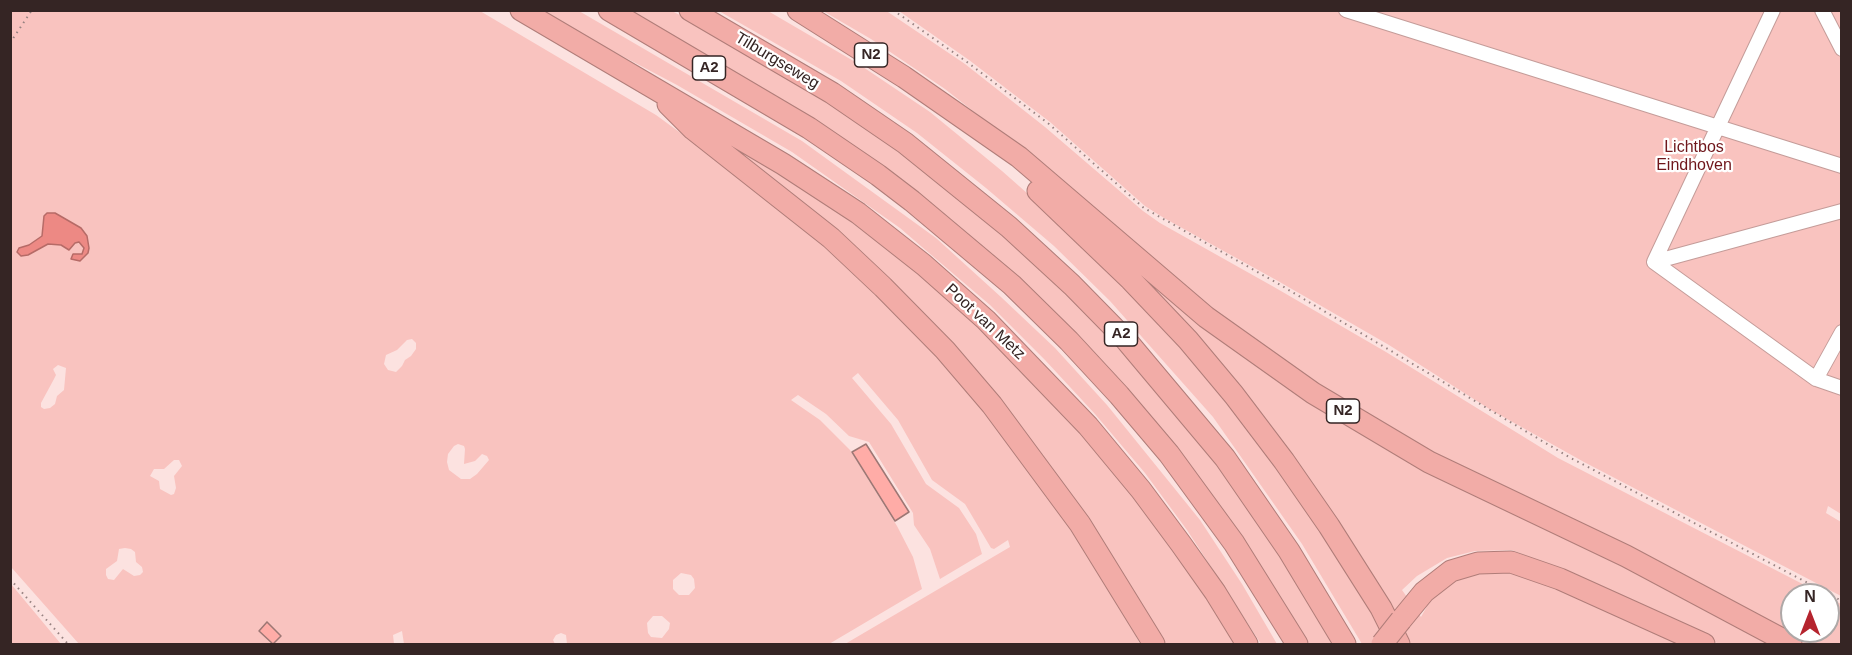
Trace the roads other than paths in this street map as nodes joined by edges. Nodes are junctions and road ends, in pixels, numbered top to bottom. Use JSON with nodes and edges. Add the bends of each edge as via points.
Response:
{"nodes":[{"id":1,"x":521,"y":10,"type":"edge"},
{"id":2,"x":609,"y":10,"type":"edge"},
{"id":3,"x":690,"y":10,"type":"edge"},
{"id":4,"x":798,"y":10,"type":"edge"},
{"id":5,"x":1346,"y":10,"type":"edge"},
{"id":6,"x":1773,"y":10,"type":"edge"},
{"id":7,"x":1822,"y":10,"type":"edge"},
{"id":8,"x":1842,"y":49,"type":"edge"},
{"id":9,"x":646,"y":83,"type":"junction"},
{"id":10,"x":942,"y":105,"type":"junction"},
{"id":11,"x":1717,"y":127,"type":"junction"},
{"id":12,"x":1842,"y":166,"type":"edge"},
{"id":13,"x":1842,"y":211,"type":"edge"},
{"id":14,"x":1654,"y":262,"type":"junction"},
{"id":15,"x":1842,"y":332,"type":"edge"},
{"id":16,"x":1816,"y":379,"type":"junction"},
{"id":17,"x":1842,"y":388,"type":"edge"},
{"id":18,"x":1154,"y":645,"type":"edge"},
{"id":19,"x":1247,"y":645,"type":"edge"},
{"id":20,"x":1297,"y":645,"type":"edge"},
{"id":21,"x":1345,"y":645,"type":"edge"},
{"id":22,"x":1382,"y":645,"type":"edge"},
{"id":23,"x":1399,"y":645,"type":"edge"},
{"id":24,"x":1704,"y":645,"type":"edge"},
{"id":25,"x":1791,"y":645,"type":"edge"}],
"edges":[{"from":1,"to":9,"type":"highway"},
{"from":2,"to":20,"type":"highway","number":"A2","via":[[809,128],[878,175],[1012,285],[1119,395],[1168,454],[1250,566]]},
{"from":3,"to":21,"type":"highway","name":"Tilburgseweg","number":"A2","via":[[832,93],[905,143],[1044,258],[1126,340],[1200,427],[1289,551]]},
{"from":4,"to":10,"type":"highway","number":"N2","via":[[896,71]]},
{"from":5,"to":11,"type":"street"},
{"from":6,"to":11,"type":"street"},
{"from":7,"to":8,"type":"street"},
{"from":9,"to":18,"type":"highway","via":[[693,129],[831,238],[945,350],[992,405],[1080,524]]},
{"from":9,"to":19,"type":"highway","name":"Poot van Metz","via":[[858,213],[986,320],[1088,426],[1141,490],[1215,592]]},
{"from":10,"to":23,"type":"highway","number":"N2","via":[[1077,226],[1188,340],[1234,395],[1329,526]]},
{"from":10,"to":25,"type":"highway","number":"N2","via":[[1026,163],[1206,317],[1313,393],[1429,462],[1626,556]]},
{"from":11,"to":12,"type":"street"},
{"from":11,"to":14,"type":"street"},
{"from":13,"to":14,"type":"street"},
{"from":14,"to":16,"type":"street"},
{"from":15,"to":16,"type":"street"},
{"from":16,"to":17,"type":"street"},
{"from":22,"to":24,"type":"highway","bridge":true,"via":[[1424,592],[1451,571],[1478,563],[1510,562],[1560,579]]}]}
